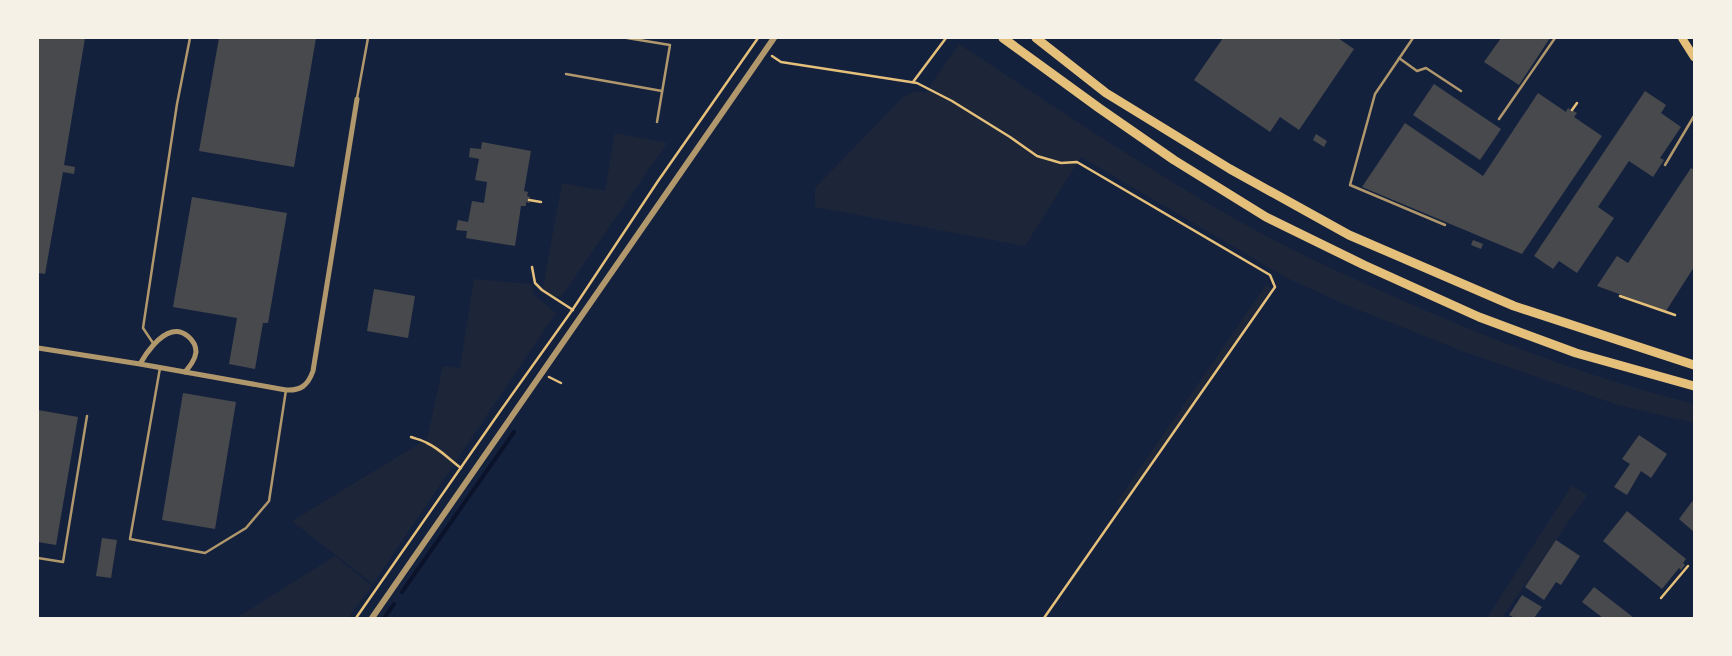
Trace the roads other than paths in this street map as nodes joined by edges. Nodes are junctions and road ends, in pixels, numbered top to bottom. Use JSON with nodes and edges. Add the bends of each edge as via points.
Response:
{"nodes":[{"id":1,"x":190,"y":38,"type":"edge"},
{"id":2,"x":368,"y":38,"type":"edge"},
{"id":3,"x":627,"y":38,"type":"edge"},
{"id":4,"x":774,"y":38,"type":"edge"},
{"id":5,"x":1003,"y":38,"type":"edge"},
{"id":6,"x":1036,"y":38,"type":"edge"},
{"id":7,"x":1413,"y":38,"type":"edge"},
{"id":8,"x":1555,"y":38,"type":"edge"},
{"id":9,"x":1682,"y":38,"type":"edge"},
{"id":10,"x":1694,"y":57,"type":"edge"},
{"id":11,"x":1399,"y":58,"type":"junction"},
{"id":12,"x":566,"y":74,"type":"dead end"},
{"id":13,"x":662,"y":90,"type":"junction"},
{"id":14,"x":1461,"y":91,"type":"dead end"},
{"id":15,"x":357,"y":99,"type":"joint"},
{"id":16,"x":1694,"y":116,"type":"edge"},
{"id":17,"x":1499,"y":119,"type":"dead end"},
{"id":18,"x":657,"y":122,"type":"dead end"},
{"id":19,"x":1665,"y":165,"type":"dead end"},
{"id":20,"x":1445,"y":225,"type":"dead end"},
{"id":21,"x":154,"y":344,"type":"junction"},
{"id":22,"x":38,"y":348,"type":"edge"},
{"id":23,"x":140,"y":364,"type":"junction"},
{"id":24,"x":1694,"y":365,"type":"edge"},
{"id":25,"x":160,"y":368,"type":"junction"},
{"id":26,"x":185,"y":372,"type":"junction"},
{"id":27,"x":1694,"y":386,"type":"edge"},
{"id":28,"x":286,"y":390,"type":"junction"},
{"id":29,"x":87,"y":416,"type":"dead end"},
{"id":30,"x":38,"y":558,"type":"edge"},
{"id":31,"x":372,"y":618,"type":"edge"}],
"edges":[{"from":1,"to":21,"type":"lane","via":[[176,104],[143,328]]},
{"from":2,"to":15,"type":"lane"},
{"from":3,"to":13,"type":"lane","via":[[670,45]]},
{"from":4,"to":31,"type":"street"},
{"from":5,"to":27,"type":"highway","via":[[1174,160],[1266,217],[1479,317],[1576,353]]},
{"from":6,"to":24,"type":"highway","via":[[1106,93],[1230,169],[1349,235],[1514,306]]},
{"from":7,"to":11,"type":"lane"},
{"from":8,"to":17,"type":"lane"},
{"from":9,"to":10,"type":"main road"},
{"from":11,"to":14,"type":"lane","via":[[1417,71],[1426,68]]},
{"from":11,"to":20,"type":"lane","via":[[1375,94],[1350,185]]},
{"from":12,"to":13,"type":"lane"},
{"from":13,"to":18,"type":"lane"},
{"from":15,"to":28,"type":"street","via":[[313,371],[303,388]]},
{"from":16,"to":19,"type":"lane"},
{"from":21,"to":23,"type":"street"},
{"from":21,"to":26,"type":"street","via":[[174,331],[189,336],[196,351]]},
{"from":22,"to":23,"type":"street"},
{"from":23,"to":25,"type":"street"},
{"from":25,"to":26,"type":"street"},
{"from":25,"to":28,"type":"lane","via":[[130,540],[205,553],[246,528],[269,501]]},
{"from":26,"to":28,"type":"street"},
{"from":29,"to":30,"type":"lane","via":[[63,562]]}]}
